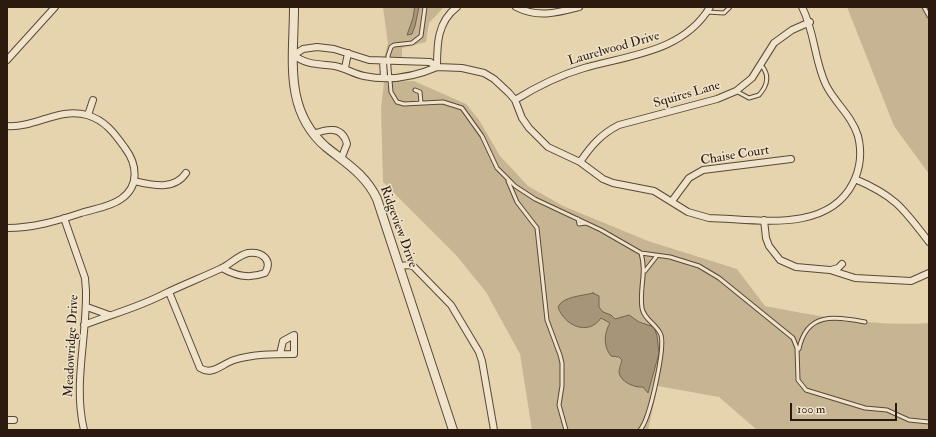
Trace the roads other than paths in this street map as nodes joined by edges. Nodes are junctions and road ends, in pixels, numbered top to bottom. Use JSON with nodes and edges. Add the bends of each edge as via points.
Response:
{"nodes":[{"id":1,"x":55,"y":7,"type":"edge"},
{"id":2,"x":294,"y":7,"type":"edge"},
{"id":3,"x":425,"y":7,"type":"edge"},
{"id":4,"x":457,"y":7,"type":"edge"},
{"id":5,"x":516,"y":7,"type":"edge"},
{"id":6,"x":579,"y":7,"type":"edge"},
{"id":7,"x":730,"y":7,"type":"edge"},
{"id":8,"x":802,"y":7,"type":"edge"},
{"id":9,"x":924,"y":7,"type":"edge"},
{"id":10,"x":709,"y":10,"type":"edge"},
{"id":11,"x":929,"y":16,"type":"edge"},
{"id":12,"x":810,"y":22,"type":"junction"},
{"id":13,"x":348,"y":53,"type":"junction"},
{"id":14,"x":294,"y":55,"type":"junction"},
{"id":15,"x":7,"y":60,"type":"edge"},
{"id":16,"x":386,"y":61,"type":"junction"},
{"id":17,"x":761,"y":64,"type":"junction"},
{"id":18,"x":437,"y":67,"type":"junction"},
{"id":19,"x":345,"y":68,"type":"junction"},
{"id":20,"x":387,"y":77,"type":"junction"},
{"id":21,"x":415,"y":90,"type":"dead end"},
{"id":22,"x":736,"y":91,"type":"junction"},
{"id":23,"x":93,"y":100,"type":"dead end"},
{"id":24,"x":515,"y":100,"type":"junction"},
{"id":25,"x":421,"y":103,"type":"junction"},
{"id":26,"x":88,"y":115,"type":"junction"},
{"id":27,"x":7,"y":126,"type":"edge"},
{"id":28,"x":313,"y":134,"type":"junction"},
{"id":29,"x":341,"y":159,"type":"junction"},
{"id":30,"x":791,"y":159,"type":"dead end"},
{"id":31,"x":580,"y":162,"type":"junction"},
{"id":32,"x":186,"y":173,"type":"dead end"},
{"id":33,"x":855,"y":179,"type":"junction"},
{"id":34,"x":508,"y":180,"type":"junction"},
{"id":35,"x":134,"y":181,"type":"junction"},
{"id":36,"x":672,"y":201,"type":"junction"},
{"id":37,"x":64,"y":218,"type":"junction"},
{"id":38,"x":764,"y":220,"type":"junction"},
{"id":39,"x":7,"y":228,"type":"edge"},
{"id":40,"x":929,"y":242,"type":"edge"},
{"id":41,"x":641,"y":253,"type":"junction"},
{"id":42,"x":657,"y":257,"type":"junction"},
{"id":43,"x":842,"y":264,"type":"dead end"},
{"id":44,"x":399,"y":266,"type":"junction"},
{"id":45,"x":222,"y":268,"type":"junction"},
{"id":46,"x":830,"y":270,"type":"junction"},
{"id":47,"x":645,"y":271,"type":"junction"},
{"id":48,"x":929,"y":273,"type":"edge"},
{"id":49,"x":169,"y":292,"type":"junction"},
{"id":50,"x":87,"y":306,"type":"junction"},
{"id":51,"x":109,"y":315,"type":"junction"},
{"id":52,"x":865,"y":322,"type":"dead end"},
{"id":53,"x":84,"y":325,"type":"junction"},
{"id":54,"x":798,"y":353,"type":"junction"},
{"id":55,"x":280,"y":354,"type":"dead end"},
{"id":56,"x":7,"y":420,"type":"edge"},
{"id":57,"x":14,"y":420,"type":"dead end"},
{"id":58,"x":929,"y":422,"type":"edge"},
{"id":59,"x":84,"y":430,"type":"edge"},
{"id":60,"x":453,"y":430,"type":"edge"},
{"id":61,"x":494,"y":430,"type":"edge"},
{"id":62,"x":566,"y":430,"type":"edge"},
{"id":63,"x":640,"y":430,"type":"edge"}],
"edges":[{"from":1,"to":15,"type":"street"},
{"from":2,"to":14,"type":"street","name":"Ridgeview Drive"},
{"from":3,"to":16,"type":"lane","via":[[421,36],[412,42],[392,47]]},
{"from":4,"to":18,"type":"street","via":[[448,16],[439,33]]},
{"from":5,"to":6,"type":"street","via":[[528,13],[542,15]]},
{"from":7,"to":10,"type":"lane","via":[[724,13]]},
{"from":8,"to":12,"type":"street"},
{"from":9,"to":11,"type":"lane"},
{"from":10,"to":24,"type":"street","name":"Laurelwood Drive","via":[[690,31],[668,45],[560,76]]},
{"from":12,"to":17,"type":"street","name":"Squires Lane","via":[[782,36],[767,52]]},
{"from":12,"to":33,"type":"street","via":[[821,73],[858,136],[860,156]]},
{"from":13,"to":14,"type":"street","via":[[317,47],[303,49]]},
{"from":13,"to":16,"type":"street","via":[[359,58]]},
{"from":13,"to":19,"type":"street"},
{"from":14,"to":19,"type":"street","via":[[303,62]]},
{"from":14,"to":28,"type":"street","name":"Ridgeview Drive","via":[[296,98],[300,113]]},
{"from":16,"to":18,"type":"street","via":[[422,61],[430,62]]},
{"from":16,"to":20,"type":"street"},
{"from":17,"to":22,"type":"street","name":"Squires Lane","via":[[752,78]]},
{"from":17,"to":22,"type":"lane","via":[[766,70],[767,80],[759,95],[749,98]]},
{"from":18,"to":20,"type":"street","via":[[415,76]]},
{"from":18,"to":24,"type":"street","via":[[462,68],[484,73],[502,86]]},
{"from":19,"to":20,"type":"street","via":[[362,76]]},
{"from":20,"to":25,"type":"lane","via":[[392,96],[397,102]]},
{"from":21,"to":25,"type":"lane","via":[[420,92]]},
{"from":22,"to":31,"type":"street","name":"Squires Lane","via":[[717,99],[619,125],[594,143]]},
{"from":23,"to":26,"type":"street"},
{"from":24,"to":31,"type":"street","via":[[522,118],[537,138],[559,153]]},
{"from":25,"to":34,"type":"lane","via":[[443,102],[462,108],[482,136],[497,168]]},
{"from":26,"to":27,"type":"street","via":[[67,113]]},
{"from":26,"to":35,"type":"street","via":[[105,124],[129,153],[135,166]]},
{"from":28,"to":29,"type":"street","name":"Ridgeview Drive"},
{"from":28,"to":29,"type":"street","via":[[329,129],[339,131],[347,144]]},
{"from":29,"to":44,"type":"street","name":"Ridgeview Drive","via":[[360,174],[374,191]]},
{"from":30,"to":36,"type":"street","name":"Chaise Court","via":[[703,170],[689,178]]},
{"from":31,"to":36,"type":"street","via":[[613,184],[654,191]]},
{"from":32,"to":35,"type":"street","via":[[182,180],[168,185]]},
{"from":33,"to":38,"type":"street","via":[[840,201],[818,215],[796,220]]},
{"from":33,"to":40,"type":"street","via":[[876,188],[898,203]]},
{"from":34,"to":41,"type":"lane","via":[[535,199]]},
{"from":34,"to":62,"type":"lane","via":[[517,202],[537,228],[547,320],[562,363],[560,405]]},
{"from":35,"to":37,"type":"street","via":[[128,194],[115,203]]},
{"from":36,"to":38,"type":"street","via":[[688,212],[709,218]]},
{"from":37,"to":39,"type":"street","via":[[32,226]]},
{"from":37,"to":50,"type":"street","name":"Meadowridge Drive","via":[[85,278]]},
{"from":38,"to":46,"type":"street","via":[[769,246],[780,260],[796,267]]},
{"from":41,"to":42,"type":"lane"},
{"from":41,"to":47,"type":"lane"},
{"from":42,"to":47,"type":"lane"},
{"from":42,"to":54,"type":"lane","via":[[670,257],[689,262],[719,278],[753,307],[786,330],[793,338]]},
{"from":43,"to":46,"type":"street"},
{"from":44,"to":60,"type":"street","name":"Ridgeview Drive"},
{"from":44,"to":61,"type":"street","via":[[414,267],[447,300],[479,352]]},
{"from":45,"to":45,"type":"street","via":[[247,253],[264,255],[268,264],[265,273],[251,277],[231,273]]},
{"from":45,"to":49,"type":"street"},
{"from":46,"to":48,"type":"street","via":[[855,278],[911,281]]},
{"from":47,"to":63,"type":"lane","via":[[643,313],[657,328],[662,346],[648,416]]},
{"from":49,"to":51,"type":"street","via":[[124,312]]},
{"from":49,"to":55,"type":"street","via":[[200,368],[205,371],[248,357]]},
{"from":50,"to":51,"type":"street"},
{"from":50,"to":53,"type":"street","name":"Meadowridge Drive"},
{"from":51,"to":53,"type":"street"},
{"from":52,"to":54,"type":"lane","via":[[839,318],[816,322],[804,332]]},
{"from":53,"to":59,"type":"street","name":"Meadowridge Drive","via":[[80,394]]},
{"from":54,"to":58,"type":"lane","via":[[798,380],[806,390],[865,408],[887,410],[909,420]]},
{"from":56,"to":57,"type":"street"}]}
